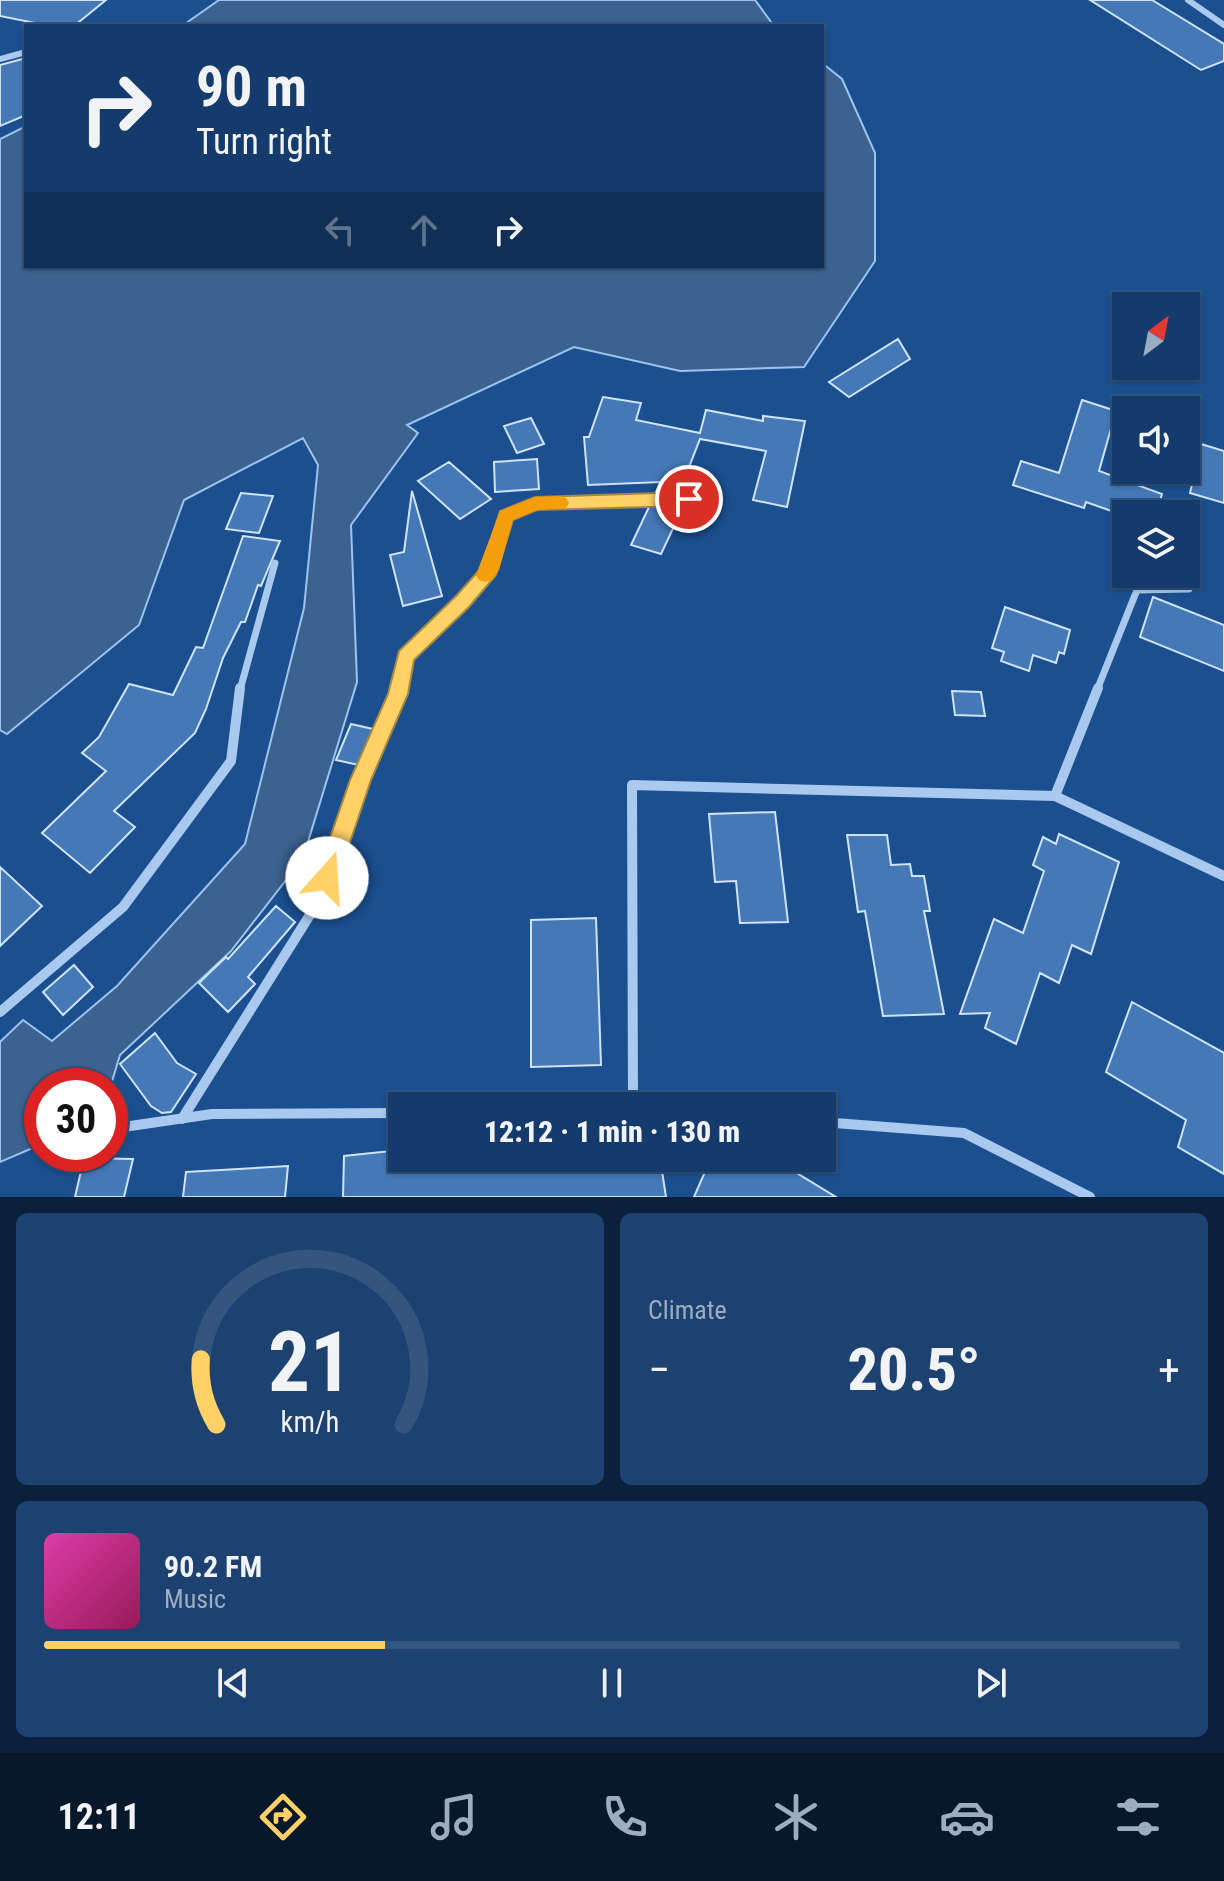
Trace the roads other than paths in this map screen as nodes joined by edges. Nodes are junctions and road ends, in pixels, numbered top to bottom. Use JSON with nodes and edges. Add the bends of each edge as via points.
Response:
{"nodes":[{"id":1,"x":1188,"y":0,"type":"edge"},
{"id":2,"x":1224,"y":25,"type":"edge"},
{"id":3,"x":24,"y":53,"type":"edge"},
{"id":4,"x":0,"y":59,"type":"edge"},
{"id":5,"x":689,"y":499,"type":"dead end"},
{"id":6,"x":275,"y":563,"type":"dead end"},
{"id":7,"x":1189,"y":589,"type":"dead end"},
{"id":8,"x":1055,"y":796,"type":"junction"},
{"id":9,"x":1224,"y":876,"type":"edge"},
{"id":10,"x":0,"y":1012,"type":"edge"},
{"id":11,"x":633,"y":1092,"type":"edge"},
{"id":12,"x":388,"y":1113,"type":"edge"},
{"id":13,"x":182,"y":1119,"type":"junction"},
{"id":14,"x":836,"y":1123,"type":"edge"},
{"id":15,"x":128,"y":1126,"type":"edge"},
{"id":16,"x":1090,"y":1197,"type":"edge"}],
"edges":[{"from":1,"to":2,"type":"street"},
{"from":3,"to":4,"type":"street"},
{"from":5,"to":13,"type":"street","via":[[535,504],[506,516],[490,570],[406,656],[398,694],[318,902]]},
{"from":6,"to":10,"type":"street","via":[[242,675],[231,761],[123,907]]},
{"from":7,"to":8,"type":"street","via":[[1137,590]]},
{"from":8,"to":9,"type":"street"},
{"from":8,"to":11,"type":"street","via":[[632,785]]},
{"from":12,"to":13,"type":"street","via":[[212,1114]]},
{"from":13,"to":15,"type":"street"},
{"from":14,"to":16,"type":"street","via":[[964,1133]]}]}
